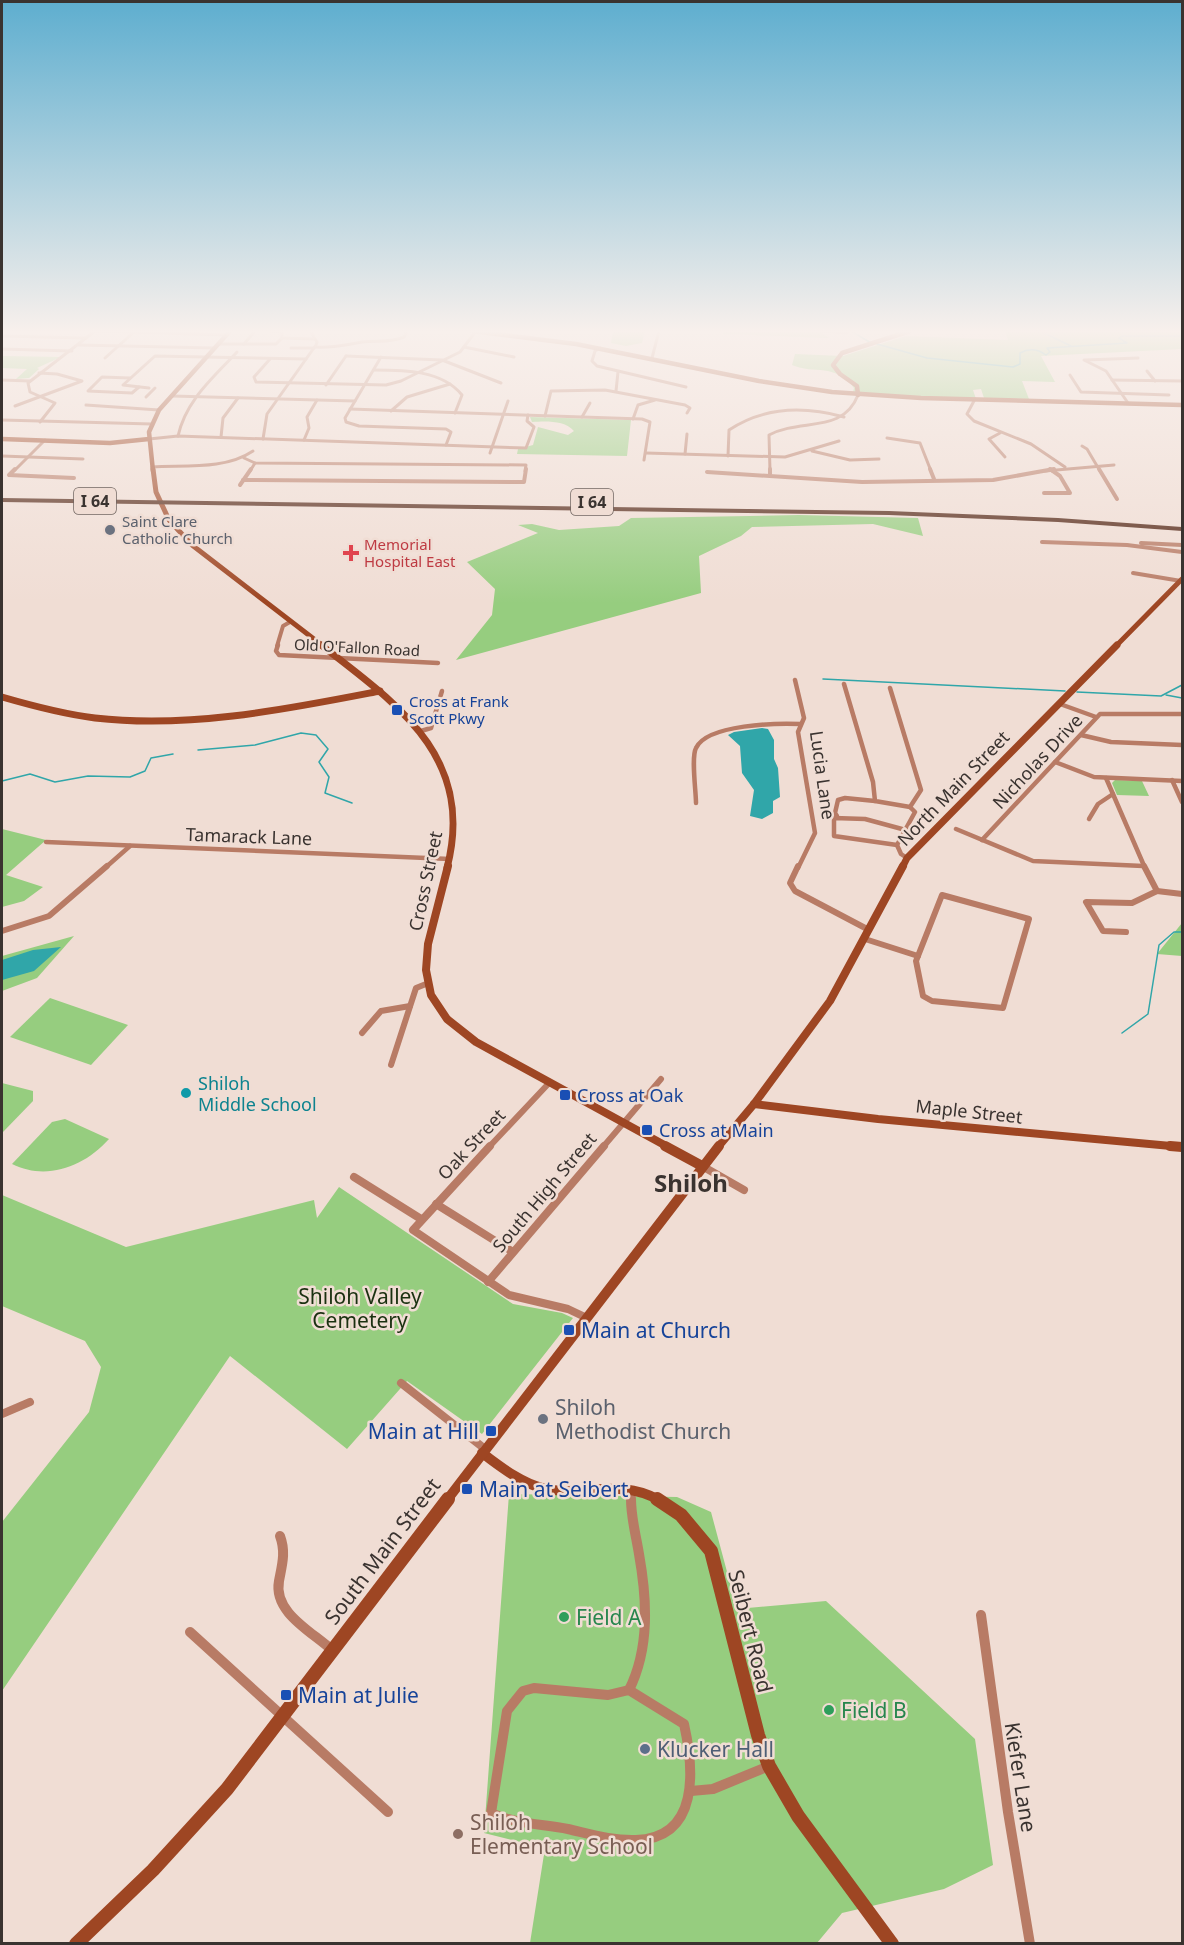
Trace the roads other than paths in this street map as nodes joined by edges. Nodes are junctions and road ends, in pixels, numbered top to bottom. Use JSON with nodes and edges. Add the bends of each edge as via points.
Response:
{"nodes":[{"id":1,"x":36,"y":422,"type":"edge"},
{"id":2,"x":40,"y":422,"type":"joint"},
{"id":3,"x":181,"y":422,"type":"edge"},
{"id":4,"x":223,"y":422,"type":"edge"},
{"id":5,"x":266,"y":422,"type":"edge"},
{"id":6,"x":307,"y":422,"type":"edge"},
{"id":7,"x":347,"y":422,"type":"edge"},
{"id":8,"x":500,"y":422,"type":"edge"},
{"id":9,"x":527,"y":422,"type":"edge"},
{"id":10,"x":649,"y":422,"type":"edge"},
{"id":11,"x":743,"y":422,"type":"edge"},
{"id":12,"x":821,"y":422,"type":"edge"},
{"id":13,"x":977,"y":422,"type":"edge"},
{"id":14,"x":152,"y":424,"type":"joint"},
{"id":15,"x":1001,"y":432,"type":"junction"},
{"id":16,"x":687,"y":434,"type":"dead end"},
{"id":17,"x":178,"y":436,"type":"junction"},
{"id":18,"x":221,"y":437,"type":"junction"},
{"id":19,"x":887,"y":438,"type":"dead end"},
{"id":20,"x":2,"y":439,"type":"edge"},
{"id":21,"x":149,"y":439,"type":"junction"},
{"id":22,"x":263,"y":439,"type":"junction"},
{"id":23,"x":45,"y":440,"type":"junction"},
{"id":24,"x":304,"y":440,"type":"junction"},
{"id":25,"x":839,"y":441,"type":"dead end"},
{"id":26,"x":446,"y":445,"type":"junction"},
{"id":27,"x":1082,"y":446,"type":"dead end"},
{"id":28,"x":492,"y":447,"type":"junction"},
{"id":29,"x":254,"y":451,"type":"dead end"},
{"id":30,"x":812,"y":451,"type":"junction"},
{"id":31,"x":490,"y":453,"type":"dead end"},
{"id":32,"x":646,"y":453,"type":"junction"},
{"id":33,"x":686,"y":454,"type":"junction"},
{"id":34,"x":2,"y":456,"type":"edge"},
{"id":35,"x":728,"y":456,"type":"junction"},
{"id":36,"x":28,"y":457,"type":"junction"},
{"id":37,"x":769,"y":457,"type":"junction"},
{"id":38,"x":1005,"y":457,"type":"dead end"},
{"id":39,"x":83,"y":459,"type":"dead end"},
{"id":40,"x":242,"y":459,"type":"junction"},
{"id":41,"x":879,"y":459,"type":"dead end"},
{"id":42,"x":644,"y":460,"type":"dead end"},
{"id":43,"x":253,"y":464,"type":"junction"},
{"id":44,"x":1097,"y":465,"type":"junction"},
{"id":45,"x":1114,"y":465,"type":"dead end"},
{"id":46,"x":1065,"y":466,"type":"junction"},
{"id":47,"x":152,"y":467,"type":"junction"},
{"id":48,"x":1050,"y":469,"type":"junction"},
{"id":49,"x":707,"y":472,"type":"dead end"},
{"id":50,"x":770,"y":474,"type":"junction"},
{"id":51,"x":74,"y":478,"type":"dead end"},
{"id":52,"x":934,"y":479,"type":"junction"},
{"id":53,"x":243,"y":480,"type":"junction"},
{"id":54,"x":240,"y":485,"type":"dead end"},
{"id":55,"x":1044,"y":493,"type":"dead end"},
{"id":56,"x":2,"y":494,"type":"edge"},
{"id":57,"x":1117,"y":498,"type":"dead end"},
{"id":58,"x":2,"y":500,"type":"edge"},
{"id":59,"x":1182,"y":523,"type":"edge"},
{"id":60,"x":1182,"y":529,"type":"edge"},
{"id":61,"x":1042,"y":542,"type":"dead end"},
{"id":62,"x":1127,"y":543,"type":"dead end"},
{"id":63,"x":1182,"y":545,"type":"edge"},
{"id":64,"x":1182,"y":552,"type":"edge"},
{"id":65,"x":1134,"y":573,"type":"dead end"},
{"id":66,"x":1182,"y":580,"type":"edge"},
{"id":67,"x":290,"y":622,"type":"junction"},
{"id":68,"x":338,"y":658,"type":"junction"},
{"id":69,"x":438,"y":663,"type":"dead end"},
{"id":70,"x":795,"y":680,"type":"dead end"},
{"id":71,"x":844,"y":684,"type":"dead end"},
{"id":72,"x":890,"y":688,"type":"dead end"},
{"id":73,"x":380,"y":691,"type":"junction"},
{"id":74,"x":442,"y":691,"type":"dead end"},
{"id":75,"x":2,"y":697,"type":"edge"},
{"id":76,"x":1059,"y":704,"type":"junction"},
{"id":77,"x":1182,"y":714,"type":"edge"},
{"id":78,"x":1096,"y":717,"type":"junction"},
{"id":79,"x":801,"y":724,"type":"junction"},
{"id":80,"x":421,"y":731,"type":"junction"},
{"id":81,"x":1081,"y":735,"type":"junction"},
{"id":82,"x":1182,"y":745,"type":"edge"},
{"id":83,"x":1055,"y":762,"type":"junction"},
{"id":84,"x":1106,"y":778,"type":"junction"},
{"id":85,"x":1172,"y":780,"type":"junction"},
{"id":86,"x":1182,"y":781,"type":"edge"},
{"id":87,"x":1113,"y":794,"type":"junction"},
{"id":88,"x":875,"y":801,"type":"junction"},
{"id":89,"x":1182,"y":802,"type":"edge"},
{"id":90,"x":696,"y":803,"type":"dead end"},
{"id":91,"x":910,"y":807,"type":"junction"},
{"id":92,"x":837,"y":816,"type":"junction"},
{"id":93,"x":1089,"y":819,"type":"dead end"},
{"id":94,"x":902,"y":829,"type":"junction"},
{"id":95,"x":956,"y":829,"type":"dead end"},
{"id":96,"x":834,"y":836,"type":"junction"},
{"id":97,"x":827,"y":839,"type":"dead end"},
{"id":98,"x":856,"y":840,"type":"junction"},
{"id":99,"x":982,"y":840,"type":"junction"},
{"id":100,"x":46,"y":842,"type":"dead end"},
{"id":101,"x":877,"y":842,"type":"junction"},
{"id":102,"x":897,"y":845,"type":"junction"},
{"id":103,"x":130,"y":846,"type":"junction"},
{"id":104,"x":851,"y":848,"type":"dead end"},
{"id":105,"x":874,"y":849,"type":"dead end"},
{"id":106,"x":907,"y":858,"type":"junction"},
{"id":107,"x":450,"y":859,"type":"junction"},
{"id":108,"x":1143,"y":866,"type":"junction"},
{"id":109,"x":1157,"y":891,"type":"junction"},
{"id":110,"x":1182,"y":894,"type":"edge"},
{"id":111,"x":869,"y":930,"type":"junction"},
{"id":112,"x":2,"y":931,"type":"edge"},
{"id":113,"x":1126,"y":932,"type":"dead end"},
{"id":114,"x":865,"y":939,"type":"junction"},
{"id":115,"x":918,"y":956,"type":"junction"},
{"id":116,"x":426,"y":984,"type":"junction"},
{"id":117,"x":410,"y":1006,"type":"junction"},
{"id":118,"x":362,"y":1033,"type":"dead end"},
{"id":119,"x":391,"y":1065,"type":"dead end"},
{"id":120,"x":661,"y":1079,"type":"dead end"},
{"id":121,"x":550,"y":1082,"type":"junction"},
{"id":122,"x":753,"y":1104,"type":"junction"},
{"id":123,"x":623,"y":1122,"type":"junction"},
{"id":124,"x":1182,"y":1147,"type":"edge"},
{"id":125,"x":702,"y":1166,"type":"junction"},
{"id":126,"x":354,"y":1177,"type":"dead end"},
{"id":127,"x":744,"y":1190,"type":"dead end"},
{"id":128,"x":436,"y":1204,"type":"junction"},
{"id":129,"x":421,"y":1219,"type":"junction"},
{"id":130,"x":513,"y":1252,"type":"junction"},
{"id":131,"x":488,"y":1282,"type":"junction"},
{"id":132,"x":587,"y":1318,"type":"junction"},
{"id":133,"x":401,"y":1383,"type":"dead end"},
{"id":134,"x":30,"y":1402,"type":"dead end"},
{"id":135,"x":2,"y":1414,"type":"edge"},
{"id":136,"x":484,"y":1451,"type":"junction"},
{"id":137,"x":632,"y":1490,"type":"junction"},
{"id":138,"x":280,"y":1536,"type":"dead end"},
{"id":139,"x":981,"y":1615,"type":"dead end"},
{"id":140,"x":190,"y":1632,"type":"dead end"},
{"id":141,"x":334,"y":1651,"type":"junction"},
{"id":142,"x":629,"y":1690,"type":"junction"},
{"id":143,"x":282,"y":1718,"type":"junction"},
{"id":144,"x":769,"y":1766,"type":"junction"},
{"id":145,"x":691,"y":1791,"type":"junction"},
{"id":146,"x":388,"y":1812,"type":"dead end"},
{"id":147,"x":76,"y":1944,"type":"edge"},
{"id":148,"x":892,"y":1944,"type":"edge"},
{"id":149,"x":1030,"y":1944,"type":"edge"}],
"edges":[{"from":1,"to":2,"type":"street"},
{"from":2,"to":14,"type":"street"},
{"from":3,"to":17,"type":"street"},
{"from":4,"to":18,"type":"street"},
{"from":5,"to":22,"type":"street"},
{"from":6,"to":24,"type":"street"},
{"from":7,"to":26,"type":"street","via":[[448,430]]},
{"from":8,"to":28,"type":"street"},
{"from":9,"to":28,"type":"street","via":[[534,427],[528,447]]},
{"from":10,"to":32,"type":"street"},
{"from":11,"to":35,"type":"street","via":[[729,430]]},
{"from":12,"to":37,"type":"street","via":[[773,432],[768,440]]},
{"from":13,"to":15,"type":"street"},
{"from":14,"to":21,"type":"main road","name":"Cross Street"},
{"from":15,"to":38,"type":"street","via":[[989,439]]},
{"from":15,"to":46,"type":"street","via":[[1031,444]]},
{"from":16,"to":33,"type":"street"},
{"from":17,"to":18,"type":"street"},
{"from":17,"to":21,"type":"street"},
{"from":18,"to":22,"type":"street"},
{"from":19,"to":52,"type":"street","via":[[920,443]]},
{"from":20,"to":23,"type":"main road"},
{"from":21,"to":23,"type":"main road"},
{"from":21,"to":47,"type":"main road","name":"Cross Street"},
{"from":22,"to":24,"type":"street"},
{"from":23,"to":36,"type":"street"},
{"from":24,"to":26,"type":"street"},
{"from":25,"to":30,"type":"street"},
{"from":26,"to":28,"type":"street"},
{"from":27,"to":44,"type":"street"},
{"from":28,"to":31,"type":"street"},
{"from":29,"to":40,"type":"street"},
{"from":30,"to":37,"type":"street"},
{"from":30,"to":41,"type":"street","via":[[850,460]]},
{"from":32,"to":33,"type":"street"},
{"from":32,"to":42,"type":"street"},
{"from":33,"to":35,"type":"street"},
{"from":34,"to":36,"type":"street"},
{"from":35,"to":37,"type":"street"},
{"from":36,"to":39,"type":"street"},
{"from":36,"to":51,"type":"street","via":[[10,476]]},
{"from":37,"to":50,"type":"street"},
{"from":40,"to":43,"type":"street"},
{"from":40,"to":47,"type":"street"},
{"from":43,"to":53,"type":"street"},
{"from":43,"to":53,"type":"street","via":[[526,465],[524,482]]},
{"from":44,"to":45,"type":"street"},
{"from":44,"to":46,"type":"street"},
{"from":44,"to":57,"type":"street"},
{"from":46,"to":48,"type":"street"},
{"from":47,"to":67,"type":"main road","name":"Cross Street","via":[[160,506],[169,520],[192,545]]},
{"from":48,"to":52,"type":"street","via":[[993,480]]},
{"from":48,"to":55,"type":"street","via":[[1060,476],[1068,493]]},
{"from":49,"to":50,"type":"street"},
{"from":50,"to":52,"type":"street","via":[[849,483]]},
{"from":53,"to":54,"type":"street"},
{"from":56,"to":59,"type":"highway","number":"I 64","via":[[883,507]]},
{"from":58,"to":60,"type":"highway","number":"I 64","via":[[490,513],[917,514]]},
{"from":61,"to":64,"type":"street","via":[[1135,545]]},
{"from":62,"to":63,"type":"street"},
{"from":65,"to":66,"type":"street"},
{"from":66,"to":76,"type":"main road","name":"North Main Street"},
{"from":67,"to":68,"type":"main road","name":"Cross Street"},
{"from":67,"to":68,"type":"street","name":"Old O'Fallon Road","via":[[283,626],[277,653]]},
{"from":68,"to":69,"type":"street","name":"Old O'Fallon Road"},
{"from":68,"to":73,"type":"main road","name":"Cross Street"},
{"from":70,"to":79,"type":"street","name":"Lucia Lane","via":[[804,718]]},
{"from":71,"to":88,"type":"street"},
{"from":72,"to":91,"type":"street","via":[[921,789]]},
{"from":73,"to":75,"type":"main road","via":[[242,716],[168,722],[108,721],[63,714]]},
{"from":73,"to":80,"type":"main road","name":"Cross Street"},
{"from":74,"to":80,"type":"street","via":[[430,728]]},
{"from":76,"to":78,"type":"street"},
{"from":76,"to":106,"type":"main road","name":"North Main Street"},
{"from":77,"to":78,"type":"street","name":"Nicholas Drive","via":[[1106,713]]},
{"from":78,"to":81,"type":"street","name":"Nicholas Drive"},
{"from":79,"to":90,"type":"street","via":[[726,730],[699,742],[695,749]]},
{"from":79,"to":111,"type":"street","name":"Lucia Lane","via":[[798,732],[815,833],[790,883],[802,897]]},
{"from":80,"to":107,"type":"main road","name":"Cross Street","via":[[443,771],[452,804]]},
{"from":81,"to":82,"type":"street","via":[[1111,742]]},
{"from":81,"to":83,"type":"street","name":"Nicholas Drive"},
{"from":83,"to":84,"type":"street"},
{"from":83,"to":99,"type":"street","name":"Nicholas Drive"},
{"from":84,"to":85,"type":"street"},
{"from":84,"to":87,"type":"street"},
{"from":85,"to":86,"type":"street"},
{"from":85,"to":89,"type":"street"},
{"from":87,"to":93,"type":"street","via":[[1090,813]]},
{"from":87,"to":108,"type":"street"},
{"from":88,"to":91,"type":"street"},
{"from":88,"to":92,"type":"street","via":[[845,798],[838,801]]},
{"from":91,"to":94,"type":"street","via":[[915,812]]},
{"from":92,"to":94,"type":"street"},
{"from":92,"to":96,"type":"street","via":[[833,822]]},
{"from":94,"to":102,"type":"street"},
{"from":95,"to":99,"type":"street"},
{"from":96,"to":97,"type":"street"},
{"from":96,"to":98,"type":"street"},
{"from":98,"to":101,"type":"street"},
{"from":98,"to":104,"type":"street"},
{"from":99,"to":108,"type":"street","via":[[1033,861]]},
{"from":100,"to":103,"type":"street","name":"Tamarack Lane"},
{"from":101,"to":102,"type":"street"},
{"from":101,"to":105,"type":"street"},
{"from":102,"to":106,"type":"street"},
{"from":103,"to":107,"type":"street","name":"Tamarack Lane"},
{"from":103,"to":112,"type":"street","via":[[63,907]]},
{"from":106,"to":111,"type":"main road","name":"North Main Street"},
{"from":107,"to":116,"type":"main road","name":"Cross Street","via":[[425,957]]},
{"from":108,"to":109,"type":"street"},
{"from":109,"to":110,"type":"street"},
{"from":109,"to":113,"type":"street","via":[[1130,904],[1086,902],[1103,931]]},
{"from":111,"to":114,"type":"main road","name":"North Main Street"},
{"from":114,"to":115,"type":"street"},
{"from":114,"to":122,"type":"main road","name":"North Main Street","via":[[830,1001]]},
{"from":115,"to":115,"type":"street","via":[[921,993],[926,1000],[1003,1008],[1029,919],[942,895]]},
{"from":116,"to":117,"type":"street","via":[[416,988]]},
{"from":116,"to":121,"type":"main road","name":"Cross Street","via":[[438,1008],[456,1028]]},
{"from":117,"to":118,"type":"street","via":[[395,1005],[375,1012]]},
{"from":117,"to":119,"type":"street"},
{"from":120,"to":123,"type":"street","name":"South High Street"},
{"from":121,"to":123,"type":"main road","name":"Cross Street"},
{"from":121,"to":128,"type":"street","name":"Oak Street"},
{"from":122,"to":124,"type":"main road","name":"Maple Street"},
{"from":122,"to":125,"type":"main road","name":"North Main Street"},
{"from":123,"to":125,"type":"main road","name":"Cross Street"},
{"from":123,"to":130,"type":"street","name":"South High Street"},
{"from":125,"to":127,"type":"street","name":"Cross Street"},
{"from":125,"to":132,"type":"main road","name":"South Main Street"},
{"from":126,"to":129,"type":"street"},
{"from":128,"to":129,"type":"street","name":"Oak Street"},
{"from":128,"to":130,"type":"street"},
{"from":129,"to":131,"type":"street","name":"Oak Street","via":[[415,1226],[416,1234]]},
{"from":130,"to":131,"type":"street","name":"South High Street"},
{"from":131,"to":132,"type":"street","via":[[525,1302],[567,1307]]},
{"from":132,"to":136,"type":"main road","name":"South Main Street"},
{"from":133,"to":136,"type":"street"},
{"from":134,"to":135,"type":"street"},
{"from":136,"to":137,"type":"street","name":"Seibert Road","via":[[520,1479],[541,1488]]},
{"from":136,"to":141,"type":"main road","name":"South Main Street"},
{"from":137,"to":142,"type":"street","via":[[644,1625],[641,1658]]},
{"from":137,"to":144,"type":"street","name":"Seibert Road","via":[[659,1499],[685,1517],[711,1551]]},
{"from":138,"to":141,"type":"street","via":[[285,1551],[279,1589],[281,1603]]},
{"from":139,"to":149,"type":"street","name":"Kiefer Lane"},
{"from":140,"to":143,"type":"street"},
{"from":141,"to":143,"type":"street","name":"South Main Street"},
{"from":142,"to":145,"type":"street","via":[[684,1724]]},
{"from":142,"to":145,"type":"street","via":[[608,1695],[534,1688],[523,1691],[507,1712],[490,1808],[495,1815],[618,1839],[645,1840],[666,1833],[677,1824]]},
{"from":143,"to":146,"type":"street"},
{"from":143,"to":147,"type":"street","name":"South Main Street","via":[[193,1827]]},
{"from":144,"to":145,"type":"street","via":[[713,1789]]},
{"from":144,"to":148,"type":"street","name":"Seibert Road","via":[[798,1816]]}]}
